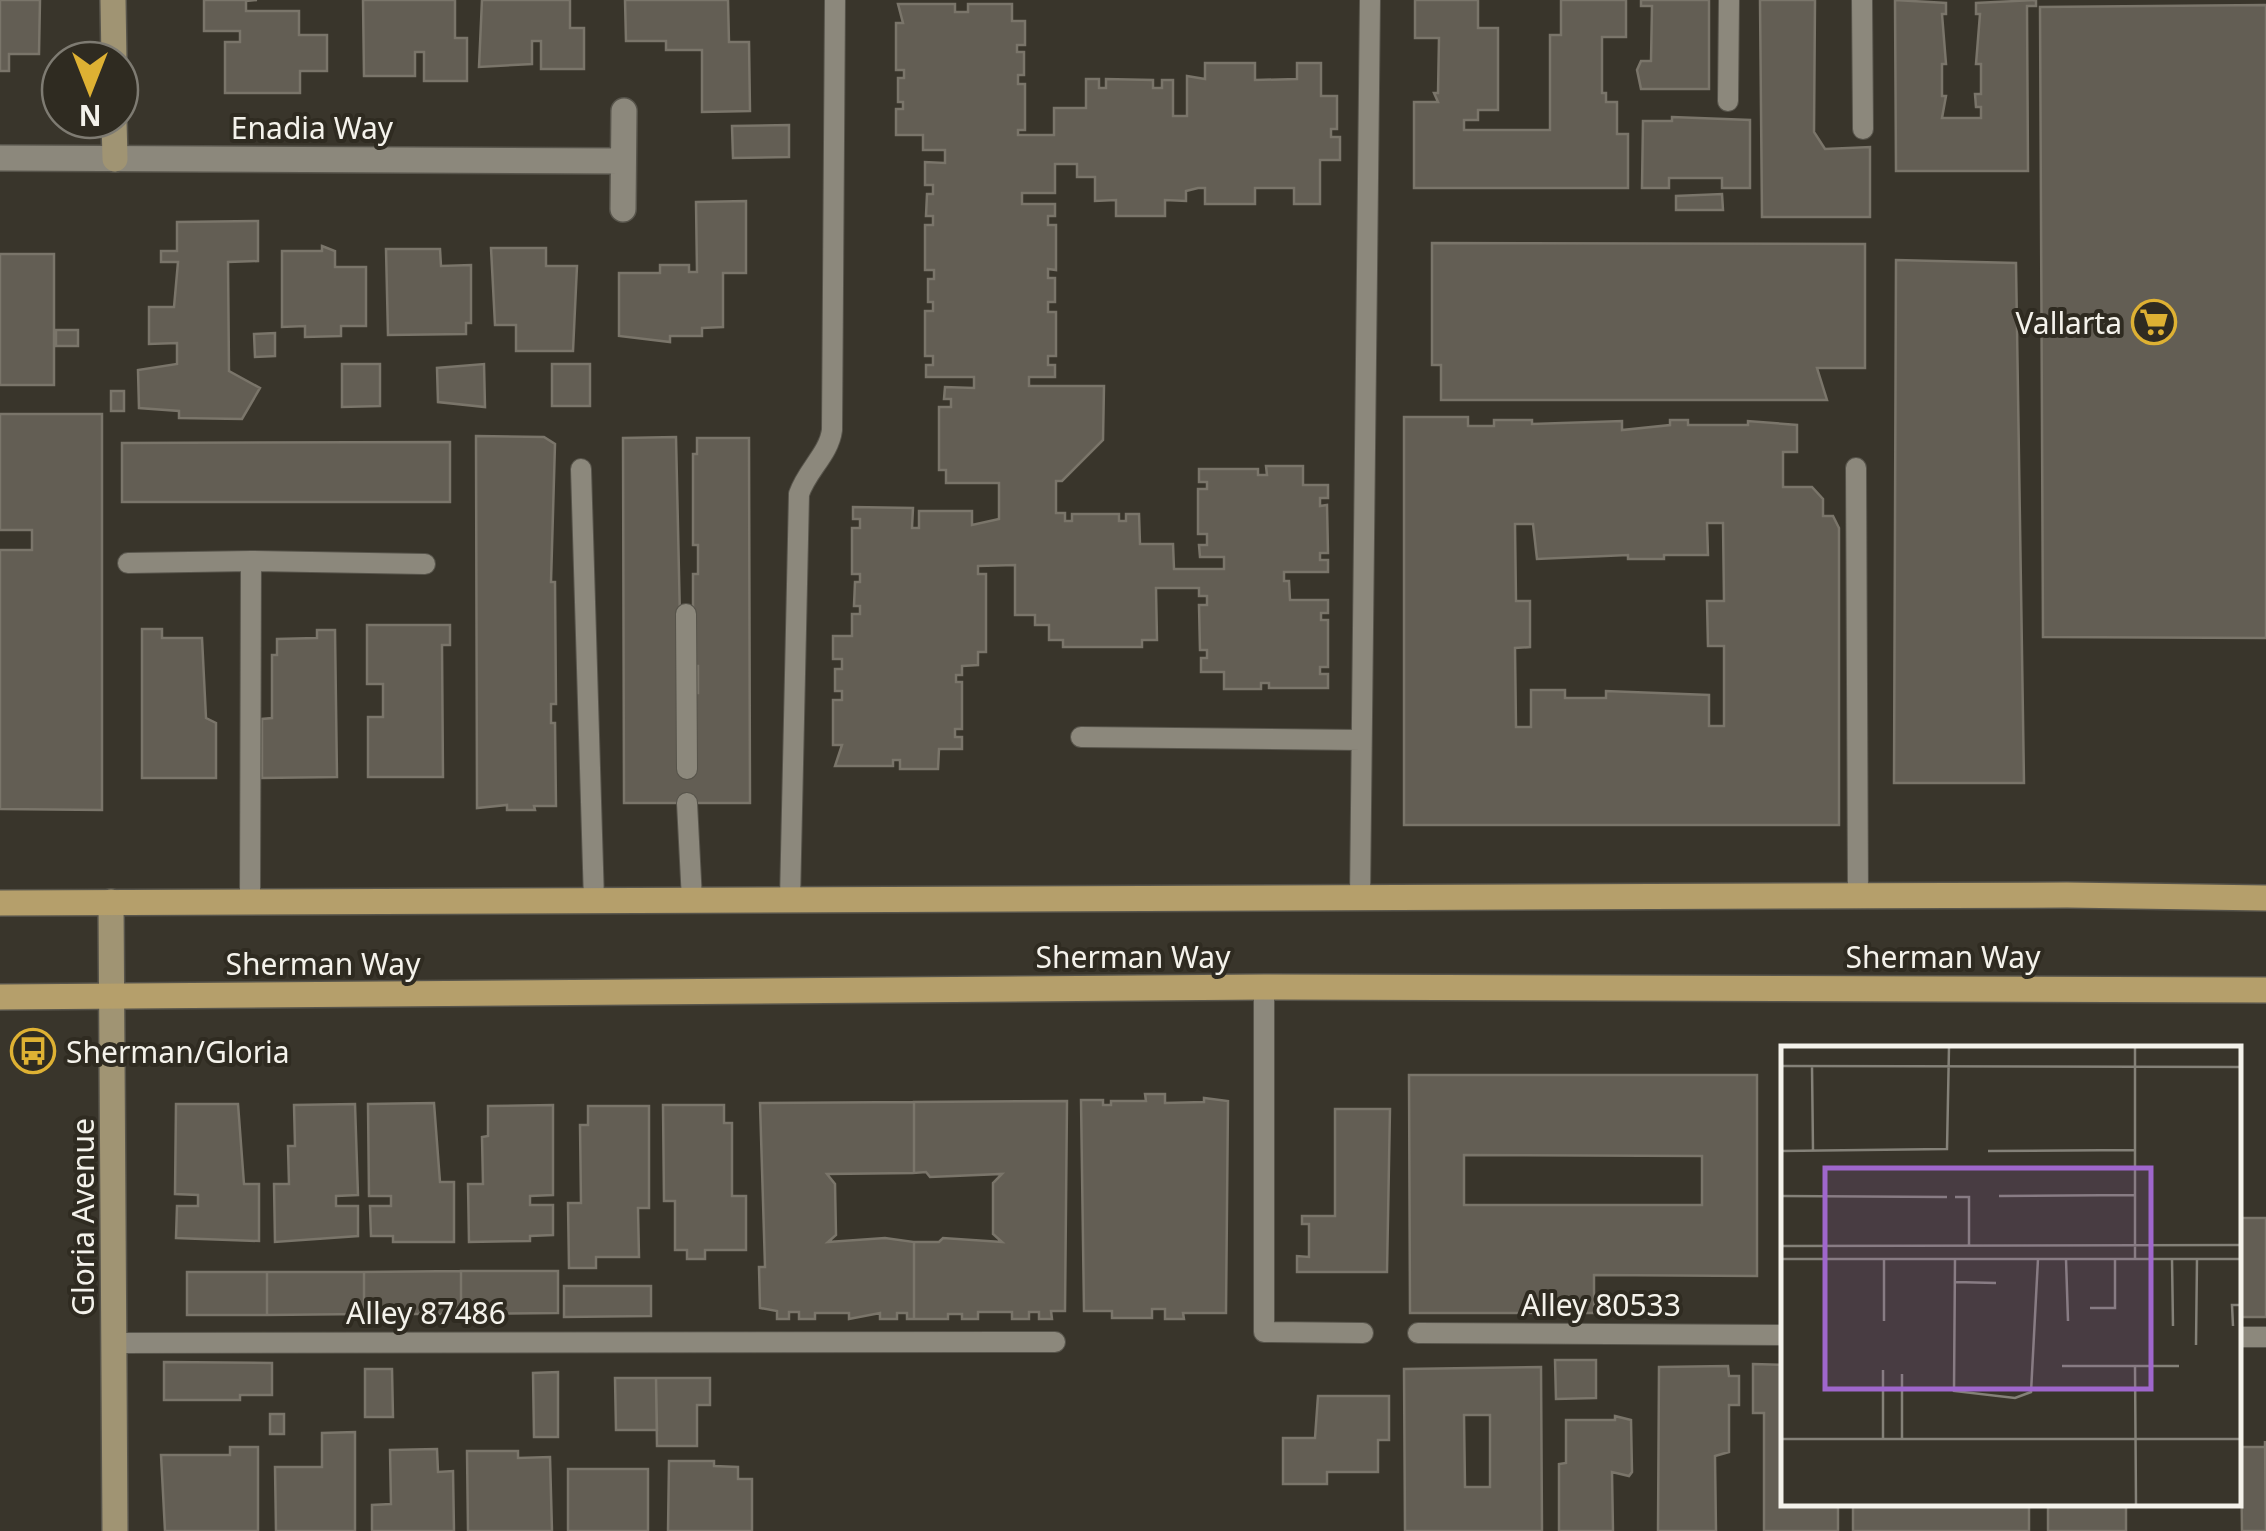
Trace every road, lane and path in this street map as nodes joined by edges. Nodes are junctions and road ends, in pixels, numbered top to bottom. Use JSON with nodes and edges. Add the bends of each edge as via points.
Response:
{"nodes":[{"id":1,"x":113,"y":0,"type":"edge"},
{"id":2,"x":835,"y":0,"type":"edge"},
{"id":3,"x":1370,"y":0,"type":"edge"},
{"id":4,"x":1728,"y":0,"type":"edge"},
{"id":5,"x":1862,"y":0,"type":"edge"},
{"id":6,"x":114,"y":40,"type":"edge"},
{"id":7,"x":1728,"y":101,"type":"dead end"},
{"id":8,"x":624,"y":111,"type":"dead end"},
{"id":9,"x":1864,"y":129,"type":"dead end"},
{"id":10,"x":115,"y":140,"type":"edge"},
{"id":11,"x":0,"y":158,"type":"edge"},
{"id":12,"x":115,"y":159,"type":"junction"},
{"id":13,"x":623,"y":162,"type":"junction"},
{"id":14,"x":623,"y":209,"type":"dead end"},
{"id":15,"x":1856,"y":468,"type":"dead end"},
{"id":16,"x":581,"y":469,"type":"dead end"},
{"id":17,"x":251,"y":561,"type":"junction"},
{"id":18,"x":128,"y":563,"type":"dead end"},
{"id":19,"x":426,"y":564,"type":"dead end"},
{"id":20,"x":686,"y":614,"type":"dead end"},
{"id":21,"x":1081,"y":737,"type":"dead end"},
{"id":22,"x":1361,"y":740,"type":"junction"},
{"id":23,"x":688,"y":769,"type":"dead end"},
{"id":24,"x":688,"y":803,"type":"dead end"},
{"id":25,"x":1858,"y":897,"type":"junction"},
{"id":26,"x":1360,"y":898,"type":"junction"},
{"id":27,"x":2266,"y":898,"type":"edge"},
{"id":28,"x":692,"y":900,"type":"junction"},
{"id":29,"x":790,"y":900,"type":"junction"},
{"id":30,"x":594,"y":901,"type":"junction"},
{"id":31,"x":111,"y":902,"type":"junction"},
{"id":32,"x":250,"y":902,"type":"junction"},
{"id":33,"x":0,"y":903,"type":"edge"},
{"id":34,"x":1264,"y":988,"type":"junction"},
{"id":35,"x":2266,"y":990,"type":"edge"},
{"id":36,"x":0,"y":997,"type":"edge"},
{"id":37,"x":112,"y":997,"type":"junction"},
{"id":38,"x":1362,"y":1333,"type":"dead end"},
{"id":39,"x":1418,"y":1333,"type":"dead end"},
{"id":40,"x":1781,"y":1335,"type":"edge"},
{"id":41,"x":1055,"y":1342,"type":"dead end"},
{"id":42,"x":115,"y":1343,"type":"junction"},
{"id":43,"x":116,"y":1531,"type":"edge"}],
"edges":[{"from":1,"to":6,"type":"street"},
{"from":2,"to":29,"type":"lane","via":[[832,430],[830,445],[799,494]]},
{"from":3,"to":22,"type":"lane"},
{"from":4,"to":7,"type":"lane"},
{"from":5,"to":9,"type":"lane"},
{"from":8,"to":13,"type":"street"},
{"from":10,"to":12,"type":"street"},
{"from":11,"to":12,"type":"street","name":"Enadia Way"},
{"from":12,"to":13,"type":"street","name":"Enadia Way"},
{"from":13,"to":14,"type":"street"},
{"from":15,"to":25,"type":"lane"},
{"from":16,"to":30,"type":"lane"},
{"from":17,"to":18,"type":"lane"},
{"from":17,"to":19,"type":"lane"},
{"from":17,"to":32,"type":"lane"},
{"from":20,"to":23,"type":"lane"},
{"from":21,"to":22,"type":"lane"},
{"from":22,"to":26,"type":"lane"},
{"from":24,"to":28,"type":"lane"},
{"from":25,"to":26,"type":"main road","name":"Sherman Way"},
{"from":25,"to":27,"type":"main road","name":"Sherman Way"},
{"from":26,"to":29,"type":"main road","name":"Sherman Way"},
{"from":28,"to":29,"type":"main road","name":"Sherman Way"},
{"from":28,"to":30,"type":"main road","name":"Sherman Way"},
{"from":30,"to":32,"type":"main road","name":"Sherman Way"},
{"from":31,"to":32,"type":"main road","name":"Sherman Way"},
{"from":31,"to":33,"type":"main road","name":"Sherman Way"},
{"from":31,"to":37,"type":"street","name":"Gloria Avenue"},
{"from":34,"to":35,"type":"main road","name":"Sherman Way"},
{"from":34,"to":37,"type":"main road","name":"Sherman Way"},
{"from":34,"to":38,"type":"lane","via":[[1264,1332]]},
{"from":36,"to":37,"type":"main road","name":"Sherman Way"},
{"from":37,"to":42,"type":"street","name":"Gloria Avenue"},
{"from":39,"to":40,"type":"lane","name":"Alley 80533"},
{"from":41,"to":42,"type":"lane","name":"Alley 87486"},
{"from":42,"to":43,"type":"street","name":"Gloria Avenue"}]}
